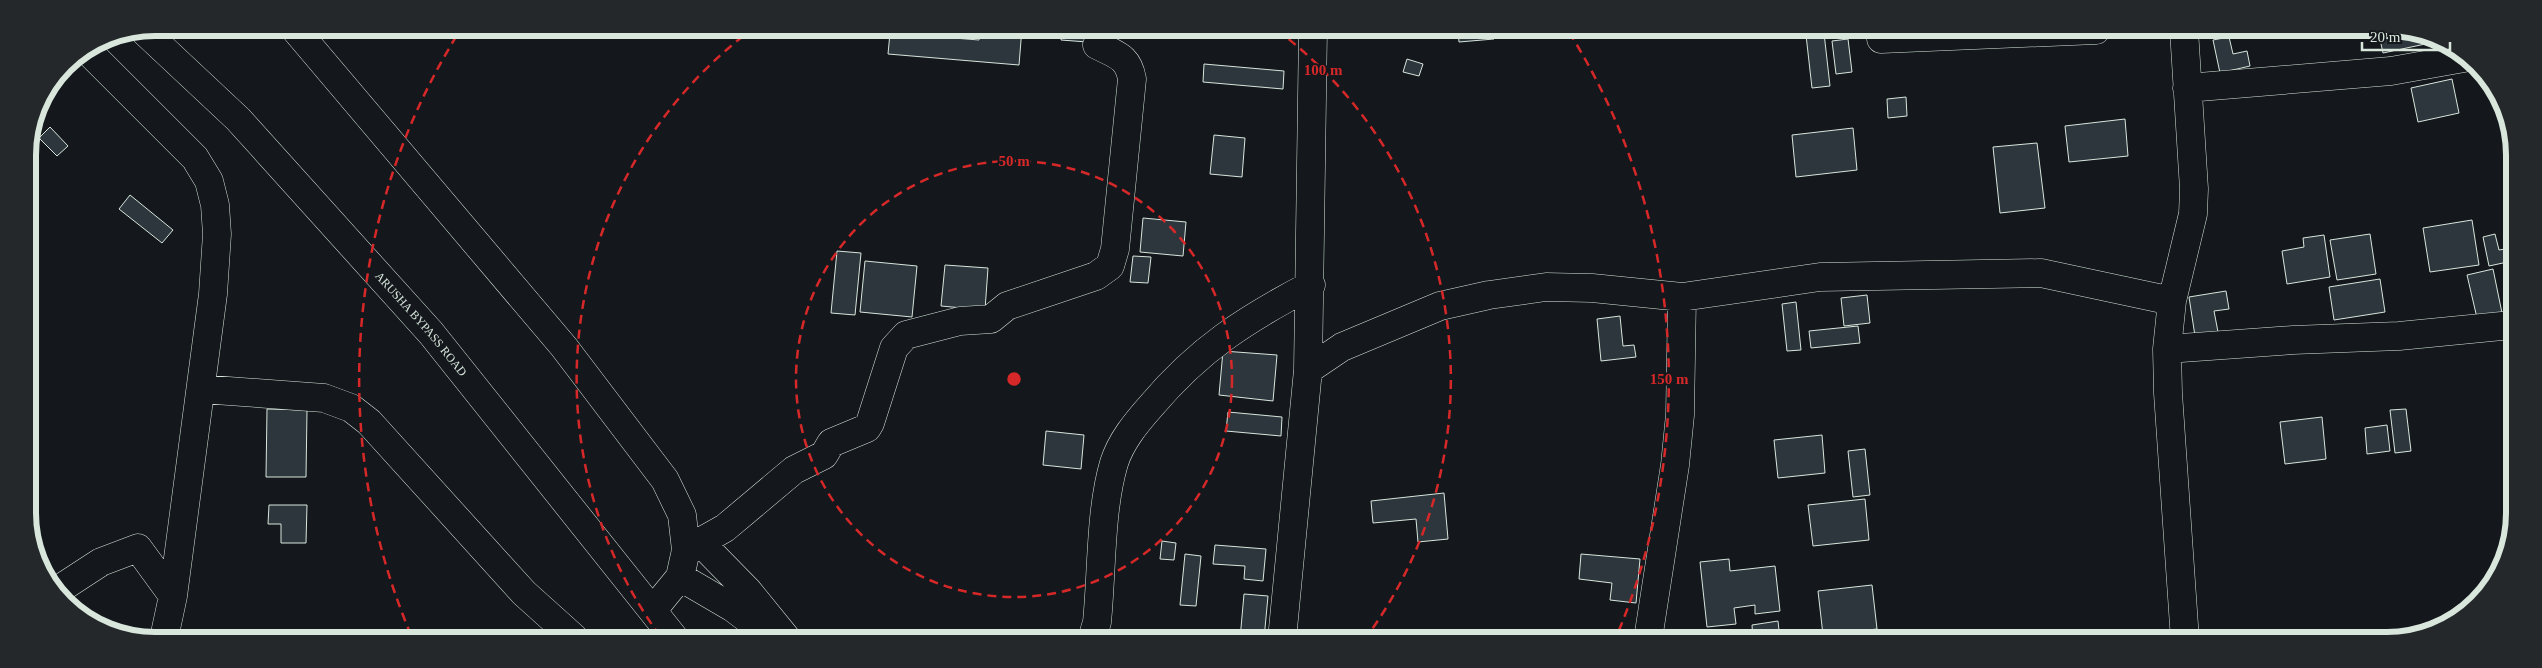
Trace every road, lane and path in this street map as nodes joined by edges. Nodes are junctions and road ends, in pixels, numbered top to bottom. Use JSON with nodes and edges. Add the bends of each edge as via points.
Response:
{"nodes":[{"id":1,"x":150,"y":36,"type":"edge"},
{"id":2,"x":301,"y":36,"type":"edge"},
{"id":3,"x":1313,"y":36,"type":"edge"},
{"id":4,"x":1953,"y":36,"type":"edge"},
{"id":5,"x":2184,"y":36,"type":"edge"},
{"id":6,"x":1881,"y":39,"type":"dead end"},
{"id":7,"x":1097,"y":45,"type":"dead end"},
{"id":8,"x":92,"y":55,"type":"edge"},
{"id":9,"x":2457,"y":59,"type":"edge"},
{"id":10,"x":2187,"y":88,"type":"junction"},
{"id":11,"x":1311,"y":285,"type":"junction"},
{"id":12,"x":1682,"y":297,"type":"junction"},
{"id":13,"x":2172,"y":301,"type":"junction"},
{"id":14,"x":2506,"y":326,"type":"edge"},
{"id":15,"x":2168,"y":349,"type":"junction"},
{"id":16,"x":1308,"y":370,"type":"junction"},
{"id":17,"x":201,"y":389,"type":"junction"},
{"id":18,"x":693,"y":546,"type":"junction"},
{"id":19,"x":680,"y":577,"type":"junction"},
{"id":20,"x":63,"y":587,"type":"edge"},
{"id":21,"x":174,"y":596,"type":"junction"},
{"id":22,"x":653,"y":610,"type":"junction"},
{"id":23,"x":1283,"y":631,"type":"edge"},
{"id":24,"x":1649,"y":631,"type":"edge"},
{"id":25,"x":2184,"y":631,"type":"edge"},
{"id":26,"x":165,"y":632,"type":"edge"},
{"id":27,"x":567,"y":632,"type":"edge"},
{"id":28,"x":668,"y":632,"type":"edge"},
{"id":29,"x":758,"y":632,"type":"edge"},
{"id":30,"x":781,"y":632,"type":"edge"},
{"id":31,"x":1094,"y":632,"type":"edge"}],
"edges":[{"from":1,"to":22,"type":"street","name":"ARUSHA BYPASS ROAD","via":[[238,119],[431,334]]},
{"from":2,"to":18,"type":"street","via":[[564,348],[665,480]]},
{"from":3,"to":11,"type":"street"},
{"from":4,"to":6,"type":"street"},
{"from":5,"to":10,"type":"street"},
{"from":7,"to":18,"type":"street","via":[[1124,59],[1132,79],[1115,249],[1110,266],[1096,276],[1007,306],[991,319],[960,321],[906,335],[894,348],[866,428],[831,443],[824,455],[794,470],[725,528]]},
{"from":8,"to":17,"type":"street","via":[[195,158],[209,181],[217,234]]},
{"from":9,"to":10,"type":"street","via":[[2391,71]]},
{"from":10,"to":13,"type":"street","via":[[2193,214]]},
{"from":11,"to":16,"type":"street"},
{"from":11,"to":31,"type":"street","via":[[1257,313],[1226,334],[1167,387],[1129,432],[1115,462],[1106,506]]},
{"from":12,"to":13,"type":"street","via":[[1820,277],[2041,273]]},
{"from":12,"to":16,"type":"street","via":[[1546,286],[1489,295],[1440,306],[1342,347]]},
{"from":12,"to":24,"type":"street","via":[[1676,465]]},
{"from":13,"to":15,"type":"street"},
{"from":14,"to":15,"type":"street","via":[[2399,336]]},
{"from":15,"to":25,"type":"street","via":[[2168,394]]},
{"from":16,"to":23,"type":"street"},
{"from":17,"to":21,"type":"street"},
{"from":17,"to":27,"type":"street","via":[[324,398],[351,408],[369,422],[524,593]]},
{"from":18,"to":19,"type":"street"},
{"from":18,"to":30,"type":"street","via":[[748,591]]},
{"from":19,"to":22,"type":"street"},
{"from":19,"to":29,"type":"street","via":[[744,616]]},
{"from":20,"to":21,"type":"street","via":[[101,562],[138,548]]},
{"from":21,"to":26,"type":"street"},
{"from":22,"to":28,"type":"street","name":"ARUSHA BYPASS ROAD"}]}
